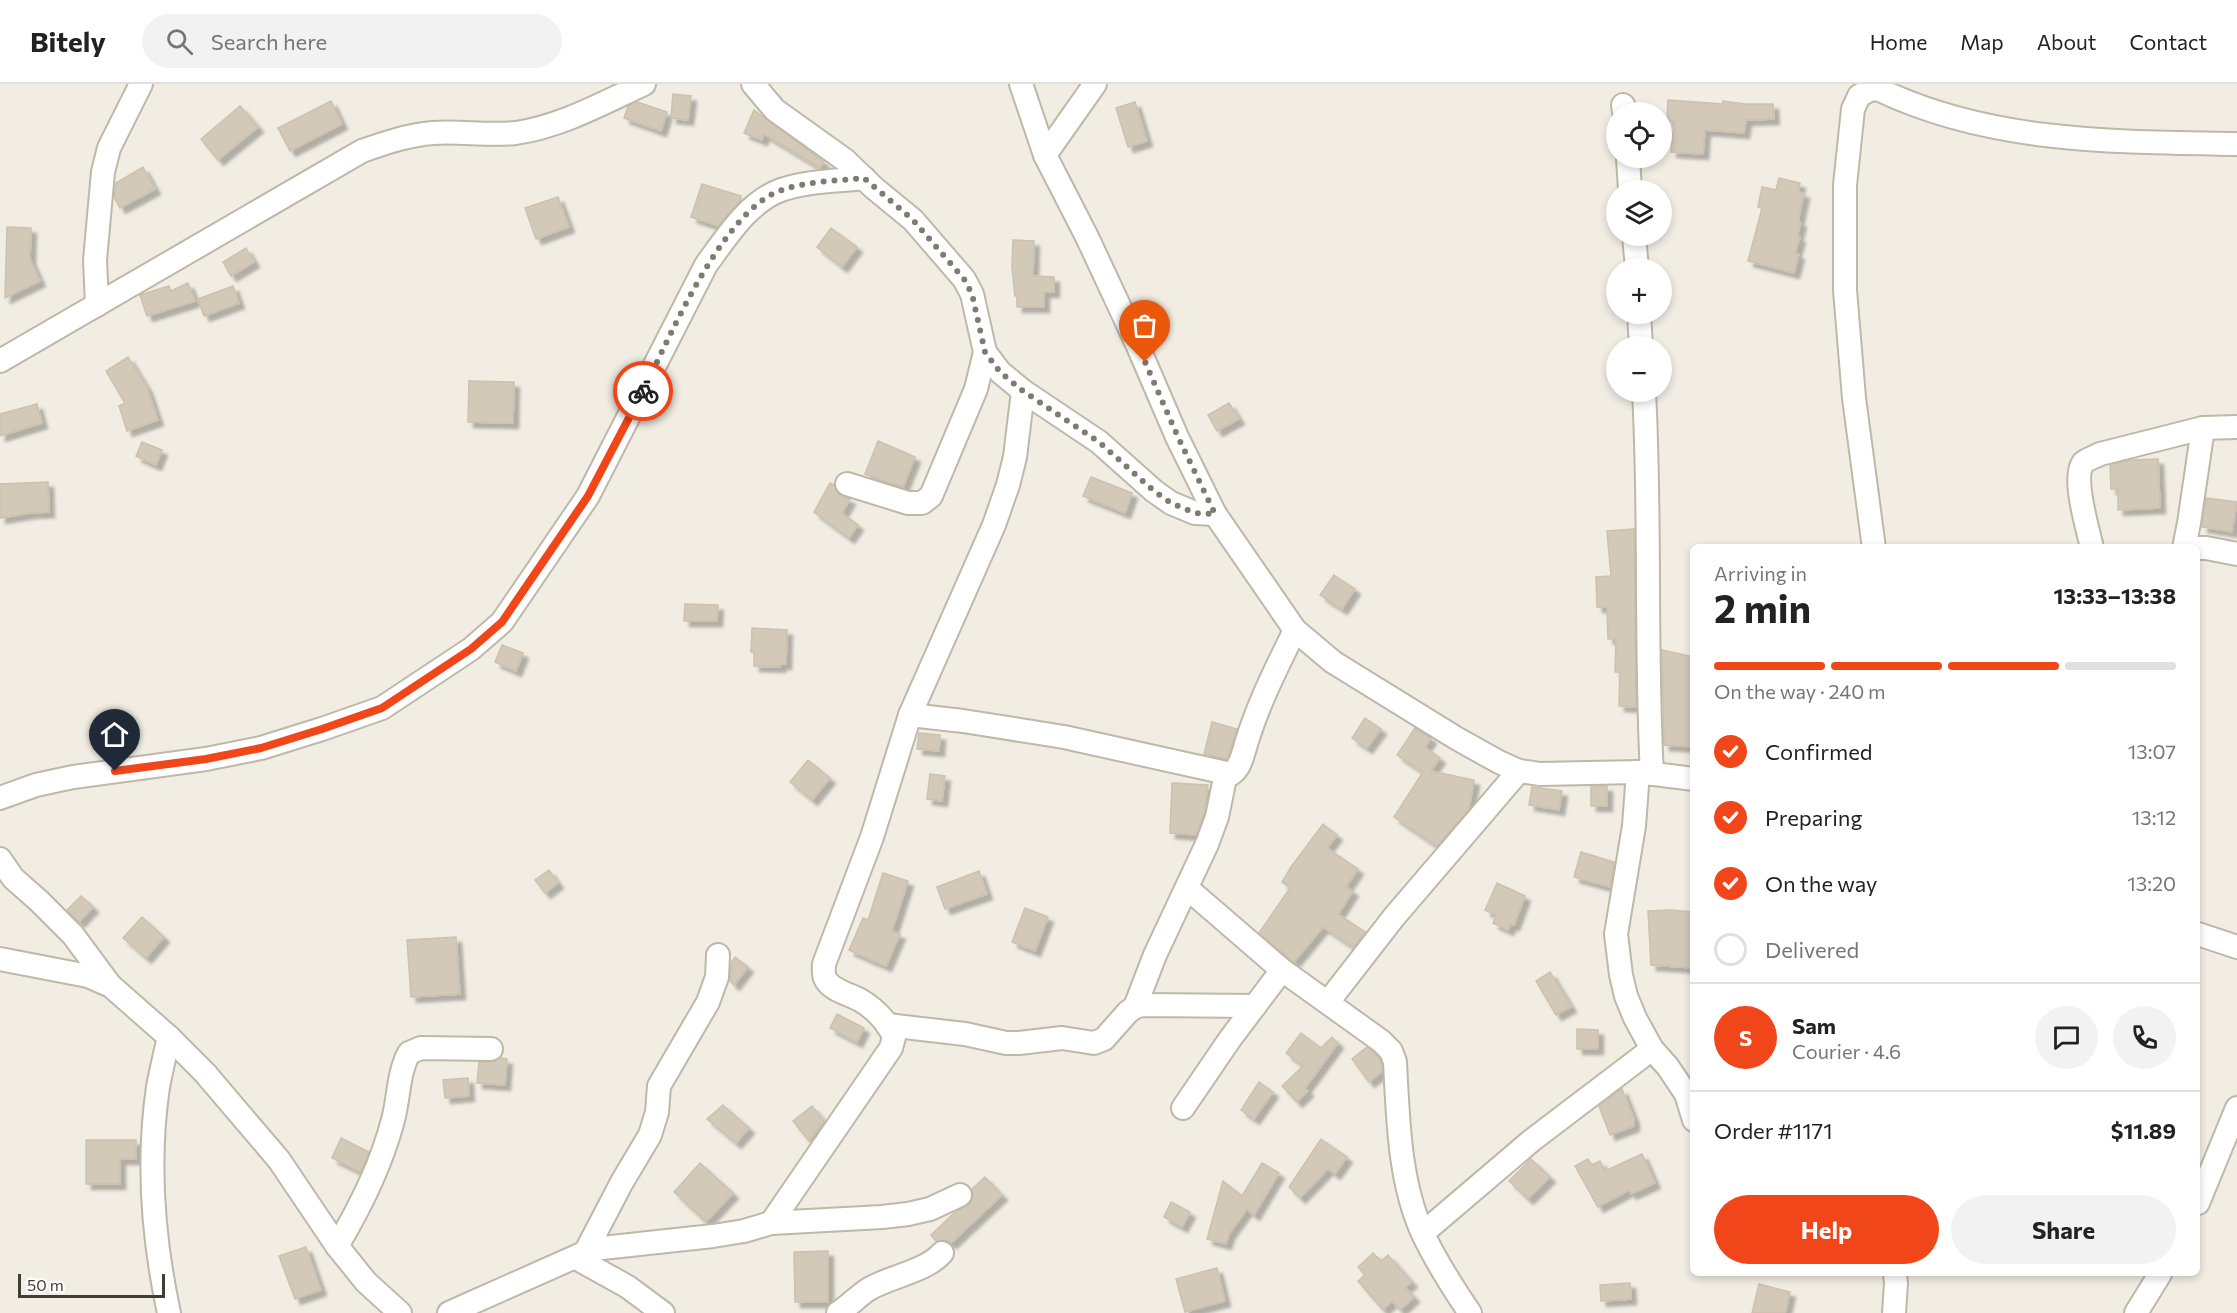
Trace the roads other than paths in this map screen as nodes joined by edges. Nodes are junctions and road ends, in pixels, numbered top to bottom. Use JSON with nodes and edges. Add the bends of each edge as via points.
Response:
{"nodes":[{"id":1,"x":141,"y":84,"type":"edge"},
{"id":2,"x":644,"y":84,"type":"edge"},
{"id":3,"x":753,"y":84,"type":"edge"},
{"id":4,"x":1021,"y":84,"type":"edge"},
{"id":5,"x":1095,"y":84,"type":"edge"},
{"id":6,"x":2237,"y":144,"type":"edge"},
{"id":7,"x":1045,"y":155,"type":"junction"},
{"id":8,"x":864,"y":178,"type":"junction"},
{"id":9,"x":97,"y":305,"type":"junction"},
{"id":10,"x":985,"y":352,"type":"junction"},
{"id":11,"x":0,"y":361,"type":"edge"},
{"id":12,"x":1023,"y":391,"type":"junction"},
{"id":13,"x":1644,"y":402,"type":"edge"},
{"id":14,"x":2237,"y":427,"type":"edge"},
{"id":15,"x":2203,"y":428,"type":"junction"},
{"id":16,"x":847,"y":484,"type":"dead end"},
{"id":17,"x":1215,"y":514,"type":"junction"},
{"id":18,"x":1873,"y":544,"type":"edge"},
{"id":19,"x":2091,"y":544,"type":"edge"},
{"id":20,"x":2185,"y":544,"type":"edge"},
{"id":21,"x":2200,"y":549,"type":"edge"},
{"id":22,"x":2237,"y":554,"type":"edge"},
{"id":23,"x":1295,"y":630,"type":"junction"},
{"id":24,"x":910,"y":715,"type":"junction"},
{"id":25,"x":1519,"y":771,"type":"junction"},
{"id":26,"x":1226,"y":773,"type":"junction"},
{"id":27,"x":1645,"y":773,"type":"junction"},
{"id":28,"x":1690,"y":779,"type":"edge"},
{"id":29,"x":0,"y":798,"type":"edge"},
{"id":30,"x":0,"y":859,"type":"edge"},
{"id":31,"x":1187,"y":888,"type":"junction"},
{"id":32,"x":2200,"y":935,"type":"edge"},
{"id":33,"x":2237,"y":948,"type":"edge"},
{"id":34,"x":718,"y":955,"type":"dead end"},
{"id":35,"x":0,"y":959,"type":"edge"},
{"id":36,"x":1282,"y":970,"type":"junction"},
{"id":37,"x":111,"y":986,"type":"junction"},
{"id":38,"x":1328,"y":1002,"type":"junction"},
{"id":39,"x":1255,"y":1006,"type":"junction"},
{"id":40,"x":1136,"y":1007,"type":"junction"},
{"id":41,"x":887,"y":1025,"type":"junction"},
{"id":42,"x":169,"y":1037,"type":"junction"},
{"id":43,"x":491,"y":1049,"type":"dead end"},
{"id":44,"x":1652,"y":1049,"type":"junction"},
{"id":45,"x":1690,"y":1107,"type":"edge"},
{"id":46,"x":1183,"y":1108,"type":"dead end"},
{"id":47,"x":2237,"y":1108,"type":"edge"},
{"id":48,"x":960,"y":1195,"type":"dead end"},
{"id":49,"x":2200,"y":1198,"type":"edge"},
{"id":50,"x":771,"y":1223,"type":"junction"},
{"id":51,"x":1423,"y":1233,"type":"junction"},
{"id":52,"x":337,"y":1246,"type":"junction"},
{"id":53,"x":942,"y":1253,"type":"dead end"},
{"id":54,"x":581,"y":1255,"type":"junction"},
{"id":55,"x":1895,"y":1276,"type":"edge"},
{"id":56,"x":2159,"y":1276,"type":"edge"},
{"id":57,"x":169,"y":1313,"type":"edge"},
{"id":58,"x":400,"y":1313,"type":"edge"},
{"id":59,"x":449,"y":1313,"type":"edge"},
{"id":60,"x":663,"y":1313,"type":"edge"},
{"id":61,"x":838,"y":1313,"type":"edge"},
{"id":62,"x":1470,"y":1313,"type":"edge"},
{"id":63,"x":1894,"y":1313,"type":"edge"},
{"id":64,"x":2136,"y":1313,"type":"edge"}],
"edges":[{"from":1,"to":9,"type":"street","via":[[109,148],[103,172],[95,260]]},
{"from":2,"to":9,"type":"street","via":[[546,127],[513,133],[434,133],[389,141],[362,151]]},
{"from":3,"to":8,"type":"street","via":[[775,110]]},
{"from":4,"to":7,"type":"street"},
{"from":5,"to":7,"type":"street"},
{"from":6,"to":18,"type":"street","via":[[2055,137],[1935,113],[1880,90],[1870,89],[1859,96],[1851,121],[1846,175],[1845,290],[1854,399]]},
{"from":7,"to":17,"type":"street"},
{"from":8,"to":10,"type":"street","via":[[913,220],[964,279],[972,294]]},
{"from":8,"to":29,"type":"street","via":[[821,182],[766,197],[724,241],[706,266],[588,496],[502,622],[471,649],[382,708],[322,729],[261,748],[73,777]]},
{"from":9,"to":11,"type":"street"},
{"from":10,"to":12,"type":"street","via":[[1000,372]]},
{"from":10,"to":16,"type":"street","via":[[963,425],[931,496],[922,503],[908,503]]},
{"from":12,"to":17,"type":"street","via":[[1099,442],[1171,503],[1195,513]]},
{"from":12,"to":24,"type":"street","via":[[1008,485]]},
{"from":13,"to":27,"type":"street","via":[[1649,718]]},
{"from":14,"to":15,"type":"street"},
{"from":15,"to":19,"type":"street","via":[[2100,454],[2083,464],[2080,487]]},
{"from":15,"to":20,"type":"street"},
{"from":17,"to":23,"type":"street"},
{"from":21,"to":22,"type":"street"},
{"from":23,"to":25,"type":"street","via":[[1333,663],[1456,738]]},
{"from":23,"to":26,"type":"street","via":[[1254,718],[1239,767],[1234,773]]},
{"from":24,"to":26,"type":"street","via":[[1064,736]]},
{"from":24,"to":41,"type":"street","via":[[872,837],[824,964],[830,985],[861,1000]]},
{"from":25,"to":27,"type":"street"},
{"from":25,"to":38,"type":"street","via":[[1394,917]]},
{"from":26,"to":31,"type":"street","via":[[1217,817]]},
{"from":27,"to":28,"type":"street"},
{"from":27,"to":44,"type":"street","via":[[1616,934],[1626,996]]},
{"from":30,"to":37,"type":"street","via":[[13,878],[73,935]]},
{"from":31,"to":36,"type":"street"},
{"from":31,"to":40,"type":"street","via":[[1155,955]]},
{"from":32,"to":33,"type":"street"},
{"from":34,"to":54,"type":"street","via":[[717,977],[708,1002],[659,1086],[650,1135]]},
{"from":35,"to":37,"type":"street","via":[[88,976]]},
{"from":36,"to":38,"type":"street"},
{"from":36,"to":39,"type":"street"},
{"from":37,"to":42,"type":"street"},
{"from":38,"to":51,"type":"street","via":[[1381,1041],[1394,1056],[1400,1144]]},
{"from":39,"to":40,"type":"street"},
{"from":39,"to":46,"type":"street"},
{"from":40,"to":41,"type":"street","via":[[1104,1039],[1094,1043],[1062,1038],[1006,1043]]},
{"from":41,"to":50,"type":"street","via":[[894,1037],[891,1048]]},
{"from":42,"to":52,"type":"street","via":[[279,1160]]},
{"from":42,"to":57,"type":"street","via":[[158,1087],[153,1175],[160,1270]]},
{"from":43,"to":52,"type":"street","via":[[421,1048],[410,1053],[404,1063],[382,1159]]},
{"from":44,"to":45,"type":"street","via":[[1668,1066]]},
{"from":44,"to":51,"type":"street","via":[[1531,1141]]},
{"from":47,"to":49,"type":"street"},
{"from":48,"to":50,"type":"street","via":[[908,1214]]},
{"from":50,"to":54,"type":"street","via":[[713,1236],[600,1248]]},
{"from":51,"to":62,"type":"street"},
{"from":52,"to":58,"type":"street","via":[[366,1282]]},
{"from":53,"to":61,"type":"street","via":[[934,1263],[869,1289]]},
{"from":54,"to":59,"type":"street"},
{"from":54,"to":60,"type":"street"},
{"from":55,"to":63,"type":"street"},
{"from":56,"to":64,"type":"street"}]}
